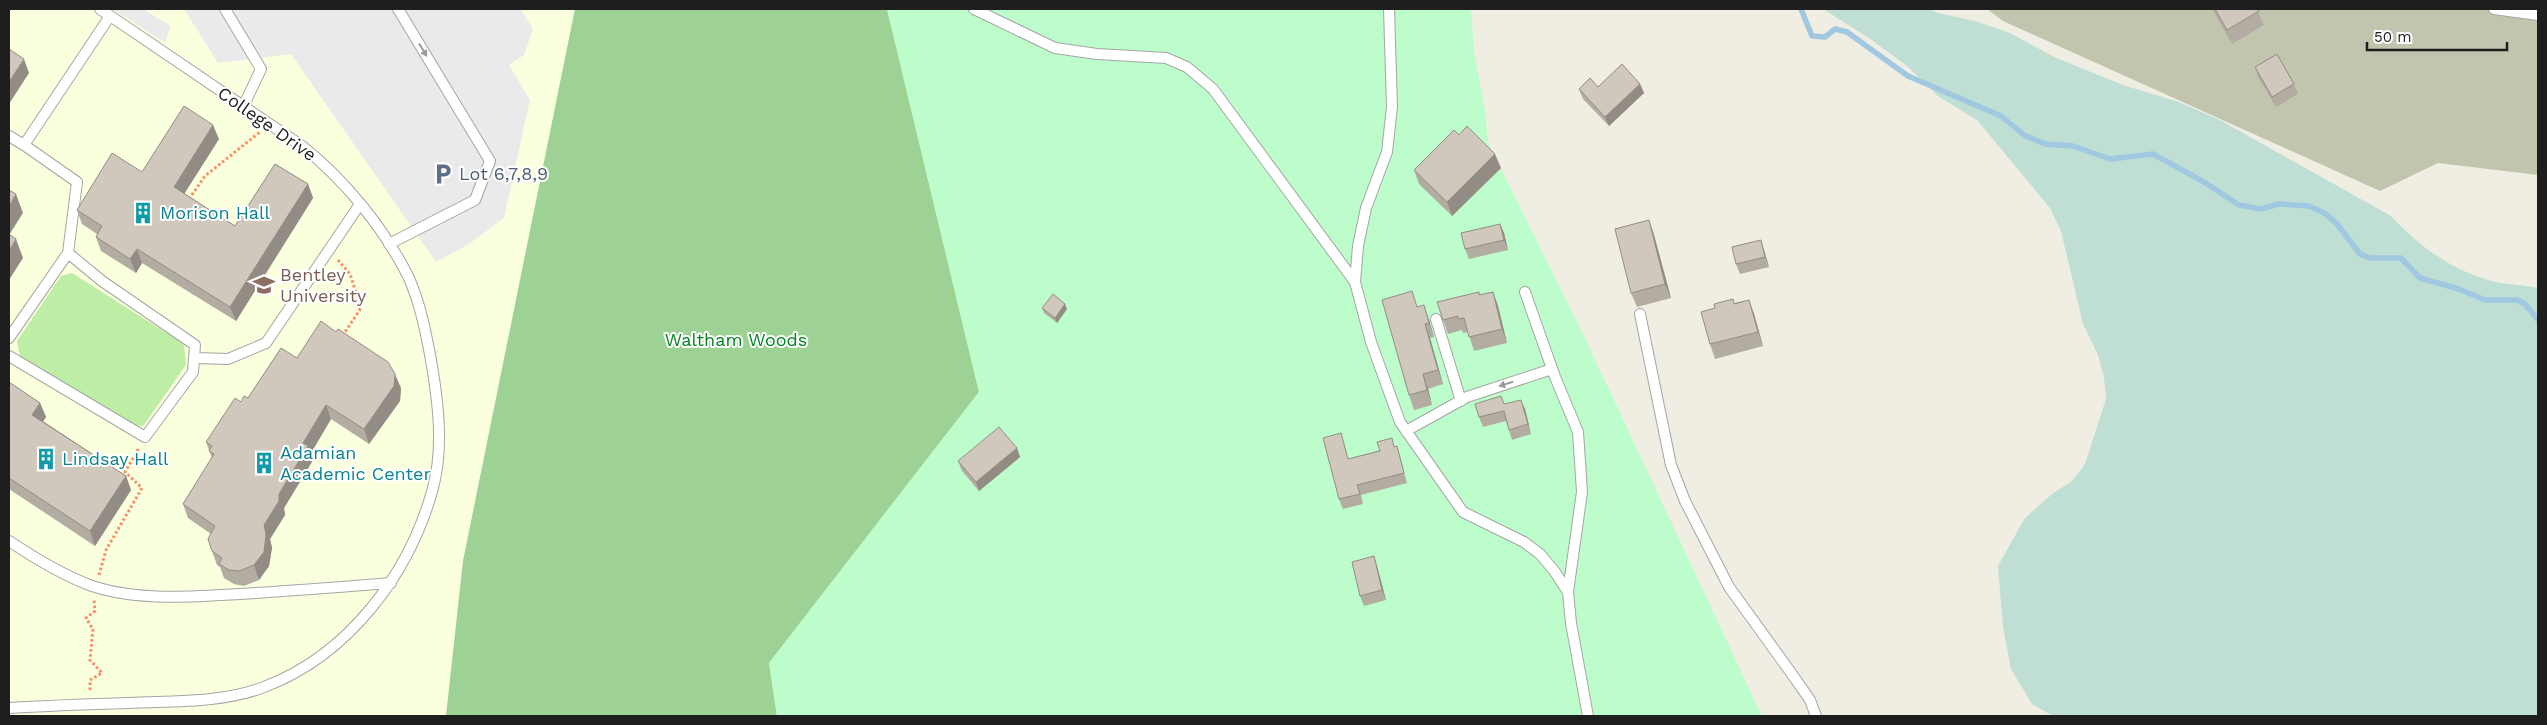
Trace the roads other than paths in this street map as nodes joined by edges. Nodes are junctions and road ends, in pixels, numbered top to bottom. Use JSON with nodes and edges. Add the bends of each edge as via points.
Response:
{"nodes":[{"id":1,"x":100,"y":9,"type":"edge"},
{"id":2,"x":225,"y":9,"type":"edge"},
{"id":3,"x":398,"y":9,"type":"edge"},
{"id":4,"x":974,"y":9,"type":"edge"},
{"id":5,"x":1389,"y":9,"type":"edge"},
{"id":6,"x":2494,"y":9,"type":"edge"},
{"id":7,"x":2538,"y":15,"type":"edge"},
{"id":8,"x":110,"y":16,"type":"junction"},
{"id":9,"x":243,"y":108,"type":"junction"},
{"id":10,"x":9,"y":136,"type":"edge"},
{"id":11,"x":24,"y":145,"type":"junction"},
{"id":12,"x":360,"y":204,"type":"junction"},
{"id":13,"x":389,"y":244,"type":"junction"},
{"id":14,"x":68,"y":253,"type":"junction"},
{"id":15,"x":1355,"y":282,"type":"junction"},
{"id":16,"x":1525,"y":292,"type":"dead end"},
{"id":17,"x":1640,"y":314,"type":"dead end"},
{"id":18,"x":1436,"y":319,"type":"edge"},
{"id":19,"x":9,"y":338,"type":"edge"},
{"id":20,"x":9,"y":356,"type":"edge"},
{"id":21,"x":194,"y":358,"type":"junction"},
{"id":22,"x":1552,"y":369,"type":"junction"},
{"id":23,"x":1461,"y":401,"type":"junction"},
{"id":24,"x":1406,"y":431,"type":"junction"},
{"id":25,"x":9,"y":542,"type":"edge"},
{"id":26,"x":391,"y":582,"type":"junction"},
{"id":27,"x":1568,"y":592,"type":"junction"},
{"id":28,"x":11,"y":708,"type":"edge"},
{"id":29,"x":28,"y":716,"type":"edge"},
{"id":30,"x":1588,"y":716,"type":"edge"},
{"id":31,"x":1816,"y":716,"type":"edge"}],
"edges":[{"from":1,"to":8,"type":"lane","name":"College Drive"},
{"from":2,"to":9,"type":"lane","via":[[261,69]]},
{"from":3,"to":13,"type":"lane","one_way":true,"via":[[490,161],[475,200]]},
{"from":4,"to":15,"type":"lane","via":[[1055,48],[1166,58],[1187,67],[1213,90]]},
{"from":5,"to":15,"type":"lane","via":[[1392,107],[1387,152],[1366,208]]},
{"from":6,"to":7,"type":"lane"},
{"from":8,"to":9,"type":"lane","name":"College Drive"},
{"from":8,"to":11,"type":"lane"},
{"from":9,"to":12,"type":"lane","name":"College Drive","via":[[325,165]]},
{"from":10,"to":11,"type":"lane"},
{"from":11,"to":14,"type":"lane","via":[[77,182]]},
{"from":12,"to":13,"type":"lane","name":"College Drive"},
{"from":12,"to":21,"type":"lane","via":[[266,342],[228,359]]},
{"from":13,"to":26,"type":"lane","name":"College Drive","via":[[408,278],[426,333],[436,390],[439,435],[433,486],[417,533]]},
{"from":14,"to":19,"type":"lane"},
{"from":14,"to":21,"type":"lane","via":[[102,281],[195,345]]},
{"from":15,"to":24,"type":"lane","via":[[1383,381]]},
{"from":16,"to":22,"type":"lane"},
{"from":17,"to":31,"type":"lane","via":[[1671,465],[1685,501],[1729,587],[1810,700]]},
{"from":18,"to":23,"type":"lane"},
{"from":20,"to":21,"type":"lane","via":[[145,437],[193,372]]},
{"from":22,"to":23,"type":"lane","one_way":true},
{"from":22,"to":27,"type":"lane","via":[[1578,432],[1581,462],[1582,492]]},
{"from":23,"to":24,"type":"lane"},
{"from":24,"to":27,"type":"lane","via":[[1463,512],[1524,542],[1545,560]]},
{"from":25,"to":26,"type":"lane","via":[[53,570],[77,580],[141,595],[305,591]]},
{"from":26,"to":28,"type":"lane","name":"College Drive","via":[[367,613],[334,646],[264,687],[186,701]]},
{"from":27,"to":30,"type":"lane"},
{"from":28,"to":29,"type":"lane"}]}
